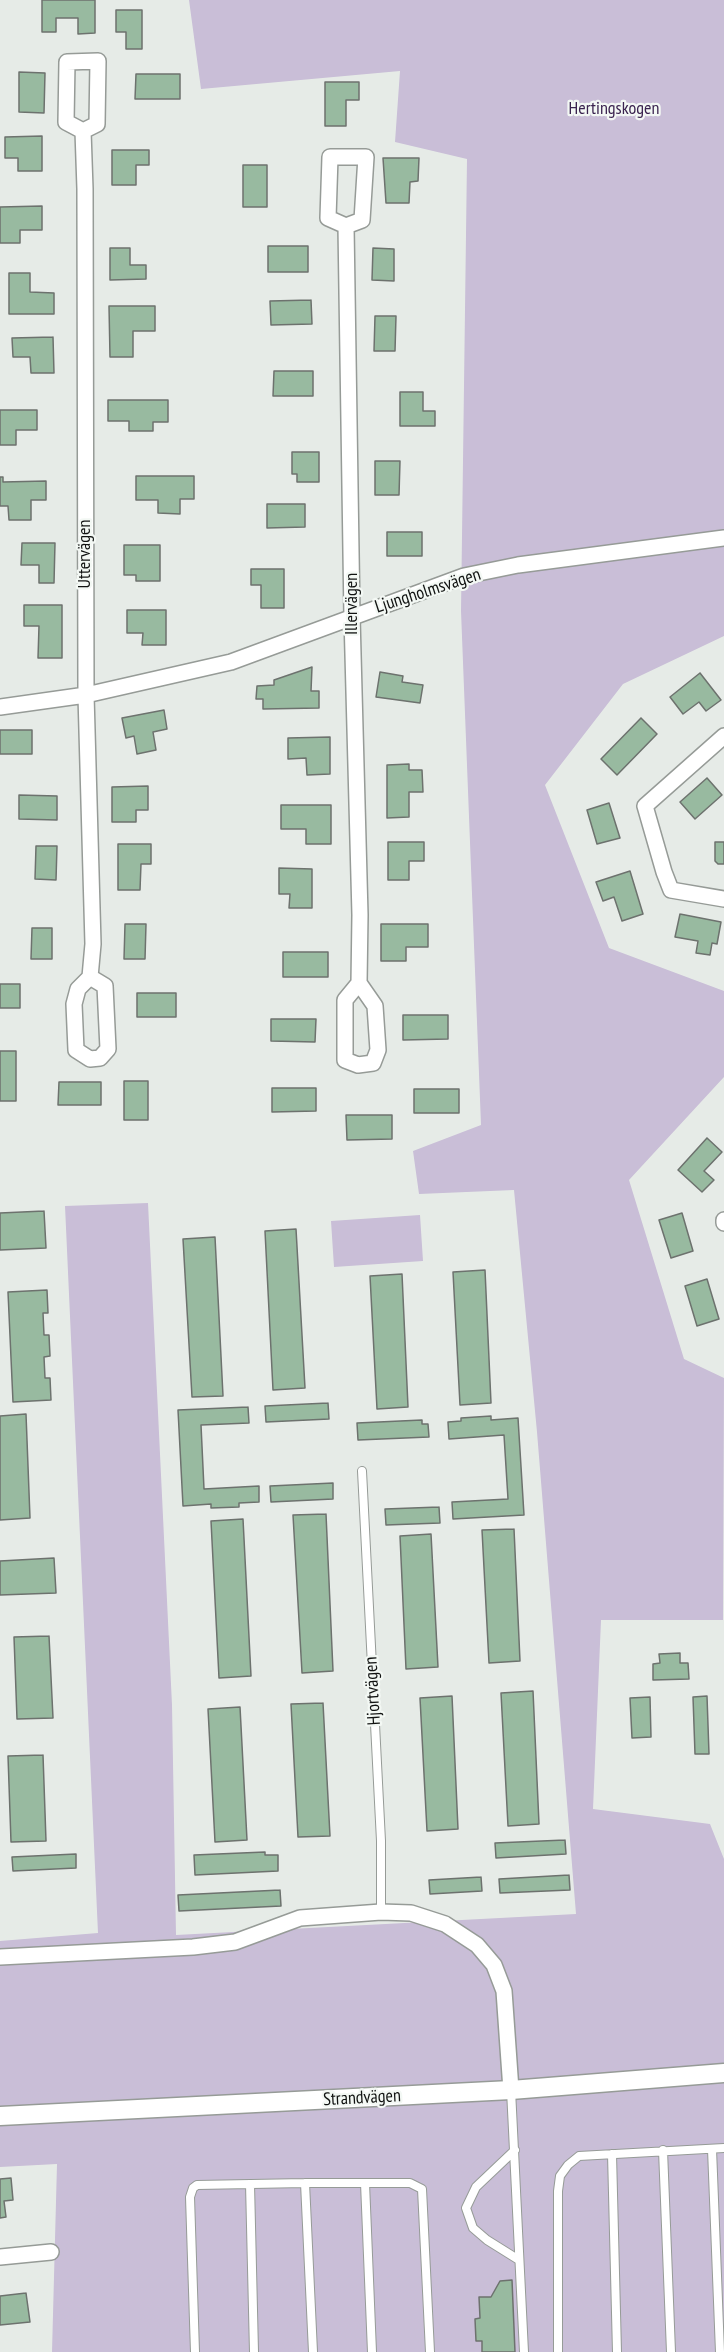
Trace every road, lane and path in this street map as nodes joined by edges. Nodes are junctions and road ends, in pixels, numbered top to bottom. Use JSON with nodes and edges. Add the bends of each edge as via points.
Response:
{"nodes":[{"id":1,"x":83,"y":131,"type":"dead end"},
{"id":2,"x":346,"y":226,"type":"junction"},
{"id":3,"x":724,"y":538,"type":"edge"},
{"id":4,"x":352,"y":617,"type":"junction"},
{"id":5,"x":86,"y":695,"type":"junction"},
{"id":6,"x":0,"y":707,"type":"edge"},
{"id":7,"x":724,"y":736,"type":"edge"},
{"id":8,"x":724,"y":899,"type":"edge"},
{"id":9,"x":90,"y":977,"type":"junction"},
{"id":10,"x":359,"y":983,"type":"junction"},
{"id":11,"x":362,"y":1471,"type":"dead end"},
{"id":12,"x":381,"y":1912,"type":"junction"},
{"id":13,"x":0,"y":1957,"type":"edge"},
{"id":14,"x":724,"y":2073,"type":"edge"},
{"id":15,"x":511,"y":2091,"type":"junction"},
{"id":16,"x":0,"y":2116,"type":"edge"},
{"id":17,"x":724,"y":2148,"type":"edge"},
{"id":18,"x":712,"y":2149,"type":"junction"},
{"id":19,"x":515,"y":2150,"type":"junction"},
{"id":20,"x":663,"y":2150,"type":"junction"},
{"id":21,"x":612,"y":2154,"type":"junction"},
{"id":22,"x":305,"y":2183,"type":"junction"},
{"id":23,"x":365,"y":2183,"type":"junction"},
{"id":24,"x":250,"y":2184,"type":"junction"},
{"id":25,"x":51,"y":2252,"type":"dead end"},
{"id":26,"x":0,"y":2257,"type":"edge"},
{"id":27,"x":519,"y":2260,"type":"junction"},
{"id":28,"x":195,"y":2352,"type":"edge"},
{"id":29,"x":254,"y":2352,"type":"edge"},
{"id":30,"x":313,"y":2352,"type":"edge"},
{"id":31,"x":372,"y":2352,"type":"edge"},
{"id":32,"x":430,"y":2352,"type":"edge"},
{"id":33,"x":524,"y":2352,"type":"edge"},
{"id":34,"x":558,"y":2352,"type":"edge"},
{"id":35,"x":617,"y":2352,"type":"edge"},
{"id":36,"x":671,"y":2352,"type":"edge"},
{"id":37,"x":720,"y":2352,"type":"edge"}],
"edges":[{"from":1,"to":5,"type":"street","name":"Uttervägen"},
{"from":2,"to":2,"type":"street","via":[[328,218],[330,157],[366,157],[362,220]]},
{"from":2,"to":4,"type":"street","name":"Illervägen"},
{"from":3,"to":4,"type":"street","name":"Ljungholmsvägen","via":[[518,565],[464,576]]},
{"from":4,"to":5,"type":"street","name":"Ljungholmsvägen","via":[[231,662]]},
{"from":4,"to":10,"type":"street","name":"Illervägen"},
{"from":5,"to":6,"type":"street","name":"Ljungholmsvägen"},
{"from":5,"to":9,"type":"street","name":"Uttervägen","via":[[93,944]]},
{"from":7,"to":8,"type":"street","via":[[645,806],[671,890]]},
{"from":9,"to":9,"type":"street","name":"Uttervägen","via":[[105,987],[108,1049],[100,1058],[90,1059],[76,1050],[74,1004],[78,989]]},
{"from":10,"to":10,"type":"street","name":"Illervägen","via":[[375,1006],[378,1050],[373,1063],[358,1065],[345,1060],[345,1000]]},
{"from":11,"to":12,"type":"lane","name":"Hjortvägen","via":[[381,1841]]},
{"from":12,"to":13,"type":"street","via":[[300,1918],[235,1942]]},
{"from":12,"to":15,"type":"street","via":[[411,1913],[445,1924],[477,1945],[494,1965],[504,1991]]},
{"from":14,"to":15,"type":"street","name":"Strandvägen"},
{"from":15,"to":16,"type":"street","name":"Strandvägen"},
{"from":15,"to":19,"type":"lane"},
{"from":17,"to":18,"type":"lane"},
{"from":18,"to":20,"type":"lane"},
{"from":18,"to":37,"type":"lane"},
{"from":19,"to":27,"type":"lane"},
{"from":19,"to":27,"type":"lane","via":[[476,2187],[465,2208],[473,2228]]},
{"from":20,"to":21,"type":"lane"},
{"from":20,"to":36,"type":"lane"},
{"from":21,"to":34,"type":"lane","via":[[579,2156],[560,2176]]},
{"from":21,"to":35,"type":"lane"},
{"from":22,"to":23,"type":"lane"},
{"from":22,"to":24,"type":"lane"},
{"from":22,"to":30,"type":"lane"},
{"from":23,"to":31,"type":"lane"},
{"from":23,"to":32,"type":"lane","via":[[410,2183],[423,2191]]},
{"from":24,"to":28,"type":"lane","via":[[197,2185],[191,2192]]},
{"from":24,"to":29,"type":"lane"},
{"from":25,"to":26,"type":"street"},
{"from":27,"to":33,"type":"lane"}]}
